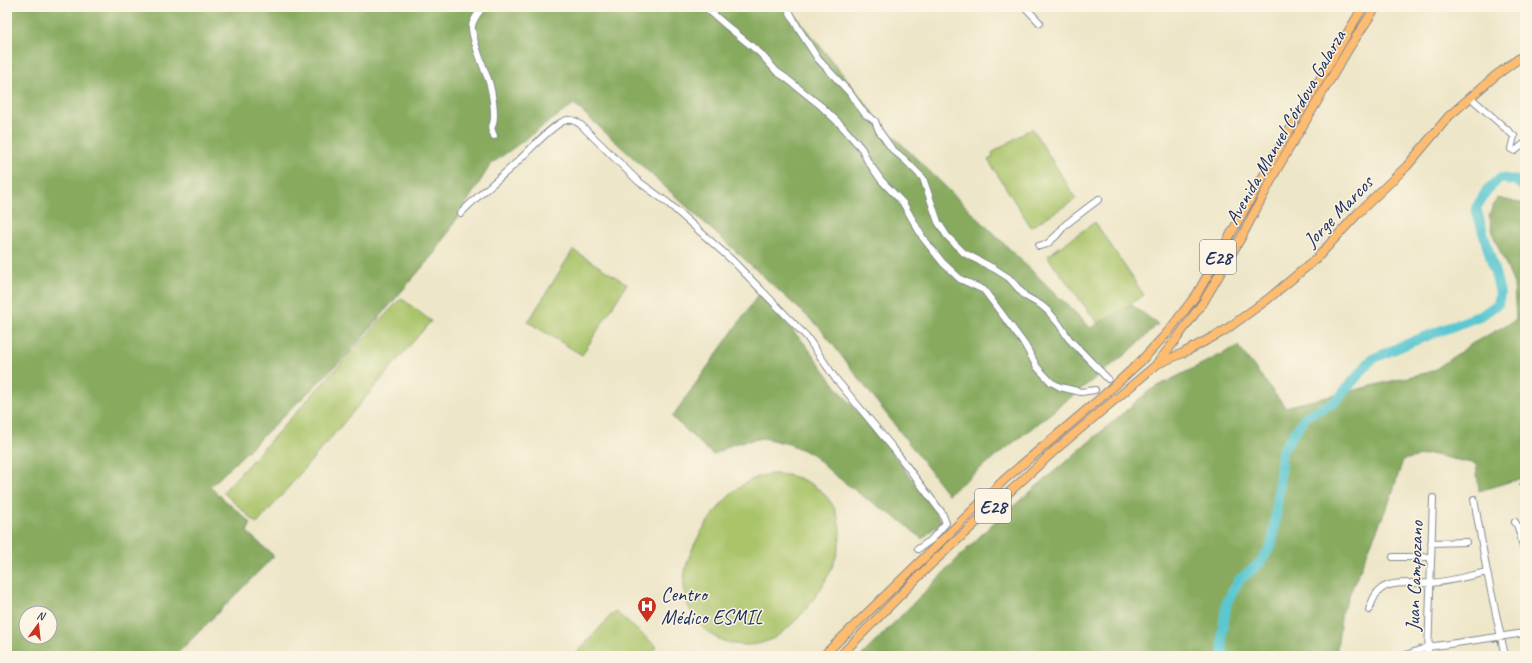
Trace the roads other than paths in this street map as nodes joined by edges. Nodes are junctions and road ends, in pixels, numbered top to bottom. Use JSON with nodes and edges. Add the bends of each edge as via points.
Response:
{"nodes":[{"id":1,"x":483,"y":7,"type":"edge"},
{"id":2,"x":705,"y":7,"type":"edge"},
{"id":3,"x":787,"y":7,"type":"edge"},
{"id":4,"x":1025,"y":7,"type":"edge"},
{"id":5,"x":1363,"y":7,"type":"edge"},
{"id":6,"x":1376,"y":7,"type":"edge"},
{"id":7,"x":1040,"y":22,"type":"dead end"},
{"id":8,"x":1525,"y":54,"type":"edge"},
{"id":9,"x":1470,"y":97,"type":"junction"},
{"id":10,"x":494,"y":136,"type":"dead end"},
{"id":11,"x":1282,"y":143,"type":"junction"},
{"id":12,"x":1525,"y":144,"type":"edge"},
{"id":13,"x":1290,"y":147,"type":"junction"},
{"id":14,"x":1099,"y":199,"type":"dead end"},
{"id":15,"x":461,"y":213,"type":"dead end"},
{"id":16,"x":1039,"y":246,"type":"dead end"},
{"id":17,"x":1155,"y":366,"type":"junction"},
{"id":18,"x":1108,"y":379,"type":"dead end"},
{"id":19,"x":1095,"y":390,"type":"dead end"},
{"id":20,"x":1432,"y":498,"type":"dead end"},
{"id":21,"x":1474,"y":499,"type":"dead end"},
{"id":22,"x":1515,"y":522,"type":"dead end"},
{"id":23,"x":1466,"y":542,"type":"dead end"},
{"id":24,"x":1431,"y":543,"type":"junction"},
{"id":25,"x":918,"y":549,"type":"dead end"},
{"id":26,"x":1525,"y":554,"type":"edge"},
{"id":27,"x":1393,"y":557,"type":"dead end"},
{"id":28,"x":1431,"y":557,"type":"junction"},
{"id":29,"x":1487,"y":572,"type":"junction"},
{"id":30,"x":1430,"y":583,"type":"junction"},
{"id":31,"x":1369,"y":610,"type":"dead end"},
{"id":32,"x":1525,"y":633,"type":"edge"},
{"id":33,"x":1500,"y":637,"type":"junction"},
{"id":34,"x":1428,"y":647,"type":"junction"},
{"id":35,"x":823,"y":656,"type":"edge"},
{"id":36,"x":840,"y":656,"type":"edge"},
{"id":37,"x":1403,"y":656,"type":"edge"},
{"id":38,"x":1428,"y":656,"type":"edge"},
{"id":39,"x":1505,"y":656,"type":"edge"}],
"edges":[{"from":1,"to":10,"type":"street","via":[[474,21],[472,31],[489,81],[495,114],[491,128]]},
{"from":2,"to":19,"type":"street","via":[[841,125],[862,149],[881,180],[903,203],[923,238],[943,263],[960,279],[984,290],[1025,345],[1037,367],[1051,382],[1081,392]]},
{"from":3,"to":18,"type":"street","via":[[818,59],[874,121],[892,149],[923,178],[938,222],[947,236],[964,253],[1009,278],[1024,296],[1048,310],[1069,339]]},
{"from":4,"to":7,"type":"street"},
{"from":5,"to":11,"type":"main road","name":"Avenida Manuel Córdova Galarza","number":"E28"},
{"from":6,"to":13,"type":"main road","name":"Avenida Manuel Córdova Galarza","number":"E28"},
{"from":8,"to":9,"type":"main road","name":"Jorge Marcos"},
{"from":9,"to":12,"type":"street","via":[[1514,136],[1511,149],[1515,150]]},
{"from":9,"to":17,"type":"main road","name":"Jorge Marcos","via":[[1449,116],[1407,166],[1359,212],[1316,259],[1224,331]]},
{"from":11,"to":13,"type":"main road"},
{"from":11,"to":35,"type":"main road","name":"Avenida Manuel Córdova Galarza","number":"E28","via":[[1197,294],[1167,333],[1103,396],[1005,479]]},
{"from":13,"to":17,"type":"main road","name":"Avenida Manuel Córdova Galarza","number":"E28","via":[[1204,301]]},
{"from":14,"to":16,"type":"street","via":[[1065,224],[1047,244]]},
{"from":15,"to":25,"type":"street","via":[[552,129],[564,121],[571,120],[581,124],[638,181],[668,203],[733,261],[807,337],[835,378],[942,513],[946,523],[931,540]]},
{"from":17,"to":36,"type":"main road","name":"Avenida Manuel Córdova Galarza","number":"E28","via":[[1054,450],[981,517]]},
{"from":20,"to":24,"type":"street","name":"Juan Campozano"},
{"from":21,"to":29,"type":"street"},
{"from":22,"to":26,"type":"street"},
{"from":23,"to":24,"type":"street"},
{"from":24,"to":28,"type":"street","name":"Juan Campozano"},
{"from":27,"to":28,"type":"street"},
{"from":28,"to":30,"type":"street","name":"Juan Campozano"},
{"from":29,"to":30,"type":"street"},
{"from":29,"to":33,"type":"street"},
{"from":30,"to":31,"type":"street","via":[[1407,582],[1386,586],[1374,596]]},
{"from":30,"to":34,"type":"street","name":"Juan Campozano"},
{"from":32,"to":33,"type":"street"},
{"from":33,"to":34,"type":"street"},
{"from":33,"to":39,"type":"street"},
{"from":34,"to":37,"type":"street"},
{"from":34,"to":38,"type":"street","name":"Juan Campozano"}]}
